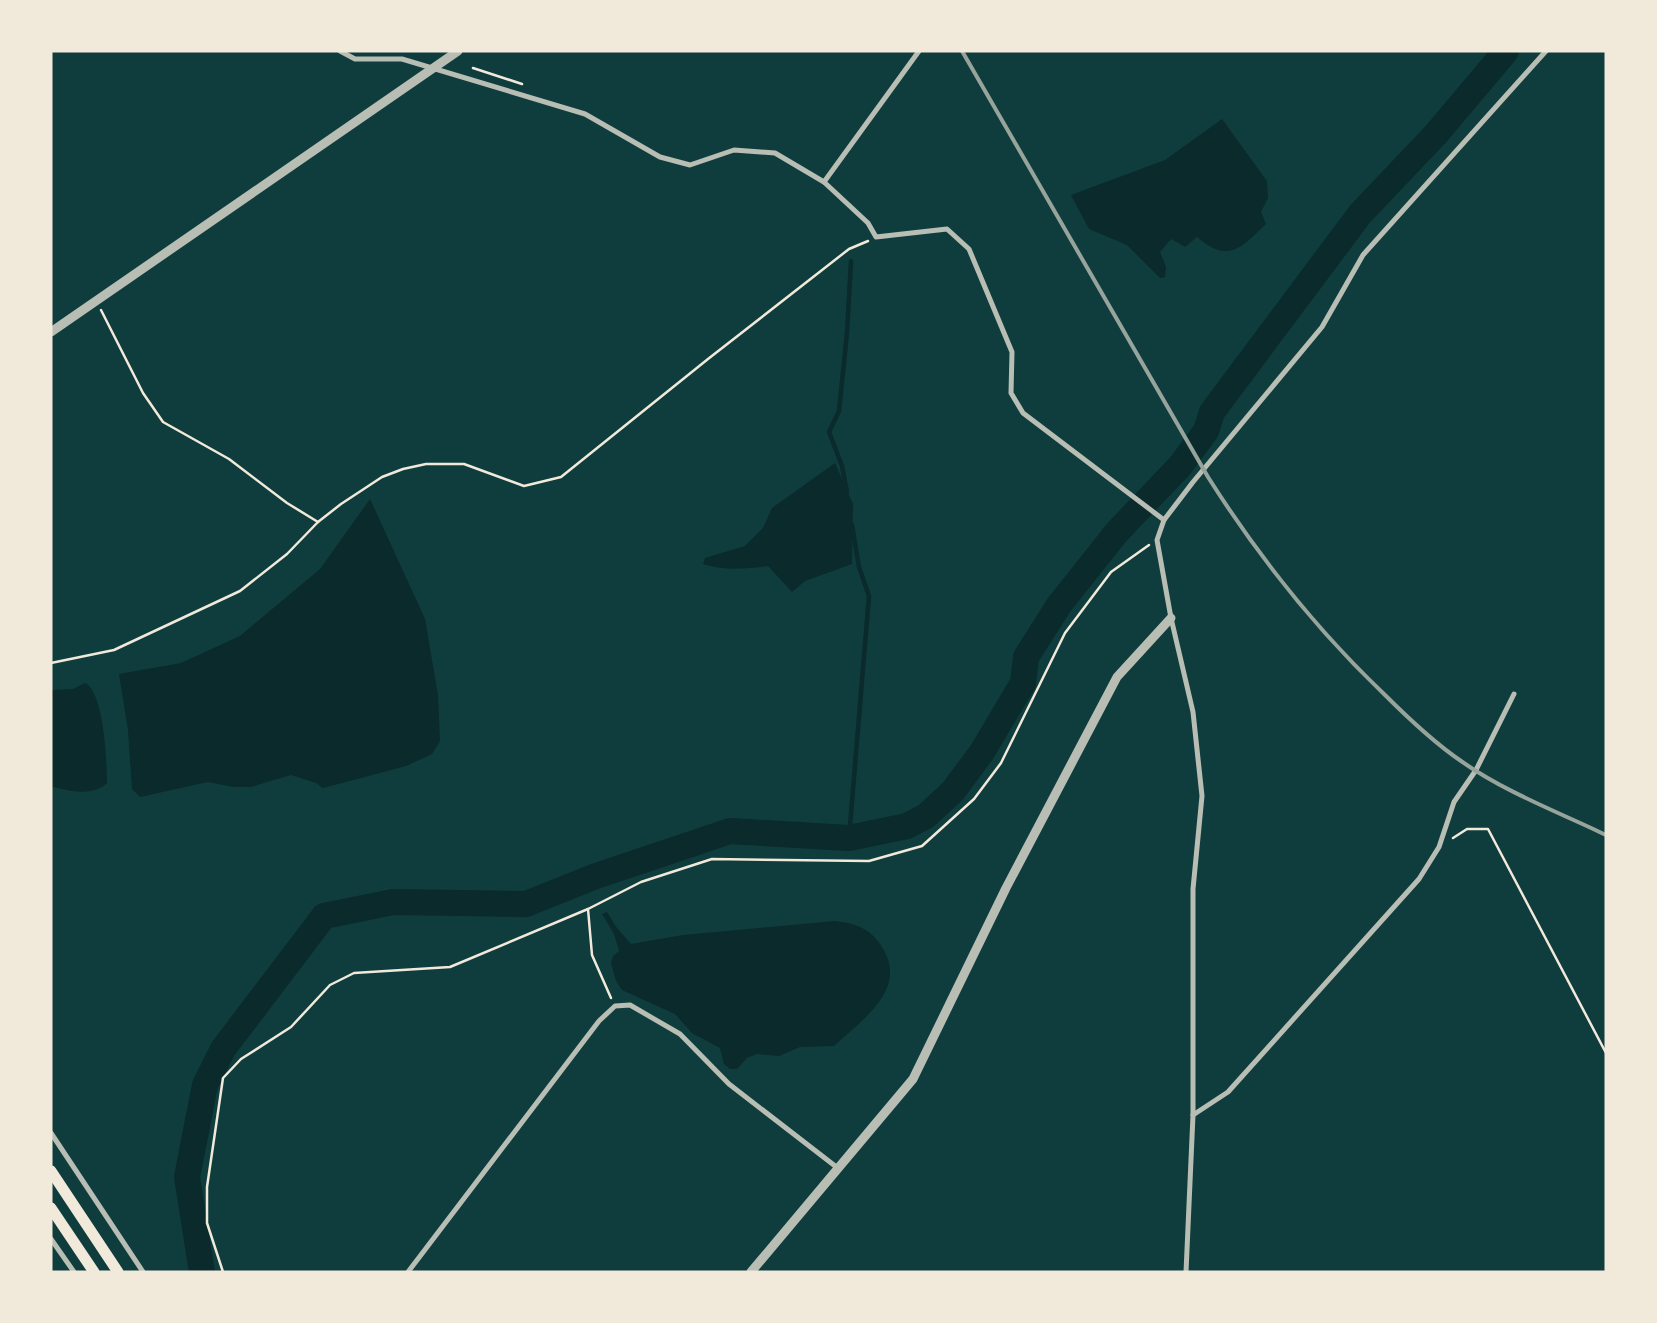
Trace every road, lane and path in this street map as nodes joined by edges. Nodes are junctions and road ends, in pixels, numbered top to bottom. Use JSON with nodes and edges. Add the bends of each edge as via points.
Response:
{"nodes":[{"id":1,"x":340,"y":51,"type":"edge"},
{"id":2,"x":458,"y":51,"type":"edge"},
{"id":3,"x":919,"y":51,"type":"edge"},
{"id":4,"x":1546,"y":51,"type":"edge"},
{"id":5,"x":434,"y":68,"type":"junction"},
{"id":6,"x":824,"y":182,"type":"junction"},
{"id":7,"x":876,"y":237,"type":"junction"},
{"id":8,"x":96,"y":302,"type":"junction"},
{"id":9,"x":51,"y":332,"type":"edge"},
{"id":10,"x":1164,"y":520,"type":"junction"},
{"id":11,"x":318,"y":522,"type":"junction"},
{"id":12,"x":1157,"y":540,"type":"junction"},
{"id":13,"x":1171,"y":618,"type":"junction"},
{"id":14,"x":51,"y":663,"type":"edge"},
{"id":15,"x":1514,"y":694,"type":"dead end"},
{"id":16,"x":1439,"y":847,"type":"junction"},
{"id":17,"x":588,"y":909,"type":"junction"},
{"id":18,"x":615,"y":1006,"type":"junction"},
{"id":19,"x":1606,"y":1053,"type":"edge"},
{"id":20,"x":1193,"y":1114,"type":"junction"},
{"id":21,"x":51,"y":1133,"type":"edge"},
{"id":22,"x":839,"y":1170,"type":"junction"},
{"id":23,"x":51,"y":1172,"type":"edge"},
{"id":24,"x":51,"y":1208,"type":"edge"},
{"id":25,"x":51,"y":1239,"type":"edge"},
{"id":26,"x":74,"y":1272,"type":"edge"},
{"id":27,"x":94,"y":1272,"type":"edge"},
{"id":28,"x":118,"y":1272,"type":"edge"},
{"id":29,"x":143,"y":1272,"type":"edge"},
{"id":30,"x":223,"y":1272,"type":"edge"},
{"id":31,"x":408,"y":1272,"type":"edge"},
{"id":32,"x":751,"y":1272,"type":"edge"},
{"id":33,"x":1186,"y":1272,"type":"edge"}],
"edges":[{"from":1,"to":5,"type":"street","via":[[355,59],[402,59]]},
{"from":2,"to":5,"type":"street"},
{"from":3,"to":6,"type":"street"},
{"from":4,"to":10,"type":"street","via":[[1363,255],[1322,327]]},
{"from":5,"to":6,"type":"street","via":[[585,114],[660,157],[690,164],[734,150],[775,153]]},
{"from":5,"to":8,"type":"street"},
{"from":6,"to":7,"type":"street","via":[[868,223]]},
{"from":7,"to":10,"type":"street","via":[[948,229],[956,236],[969,249],[1012,352],[1011,393],[1023,413]]},
{"from":7,"to":11,"type":"path","via":[[849,250],[561,477],[524,486],[464,464],[426,464],[382,477]]},
{"from":8,"to":9,"type":"street"},
{"from":8,"to":11,"type":"path","via":[[143,393],[163,422],[229,459]]},
{"from":10,"to":12,"type":"street"},
{"from":11,"to":14,"type":"path","via":[[287,554],[240,591],[114,650]]},
{"from":12,"to":13,"type":"street"},
{"from":12,"to":17,"type":"path","via":[[1111,572],[1065,634],[1001,763],[974,800],[922,846],[869,861],[712,859],[641,882]]},
{"from":13,"to":20,"type":"street","via":[[1193,712],[1202,796],[1193,889]]},
{"from":13,"to":22,"type":"street","via":[[1117,677],[1006,888],[914,1079]]},
{"from":15,"to":16,"type":"street","via":[[1476,770],[1454,802]]},
{"from":16,"to":19,"type":"path","via":[[1467,829],[1488,830]]},
{"from":16,"to":20,"type":"street","via":[[1419,880],[1228,1092]]},
{"from":17,"to":18,"type":"path","via":[[592,955]]},
{"from":17,"to":30,"type":"path","via":[[450,967],[354,973],[330,985],[291,1027],[241,1059],[223,1078],[207,1187],[208,1223]]},
{"from":18,"to":22,"type":"street","via":[[630,1005],[680,1034],[729,1084]]},
{"from":18,"to":31,"type":"street","via":[[599,1021]]},
{"from":20,"to":33,"type":"street"},
{"from":21,"to":29,"type":"street"},
{"from":22,"to":32,"type":"street"},
{"from":23,"to":28,"type":"highway"},
{"from":24,"to":27,"type":"highway"},
{"from":25,"to":26,"type":"street"}]}
